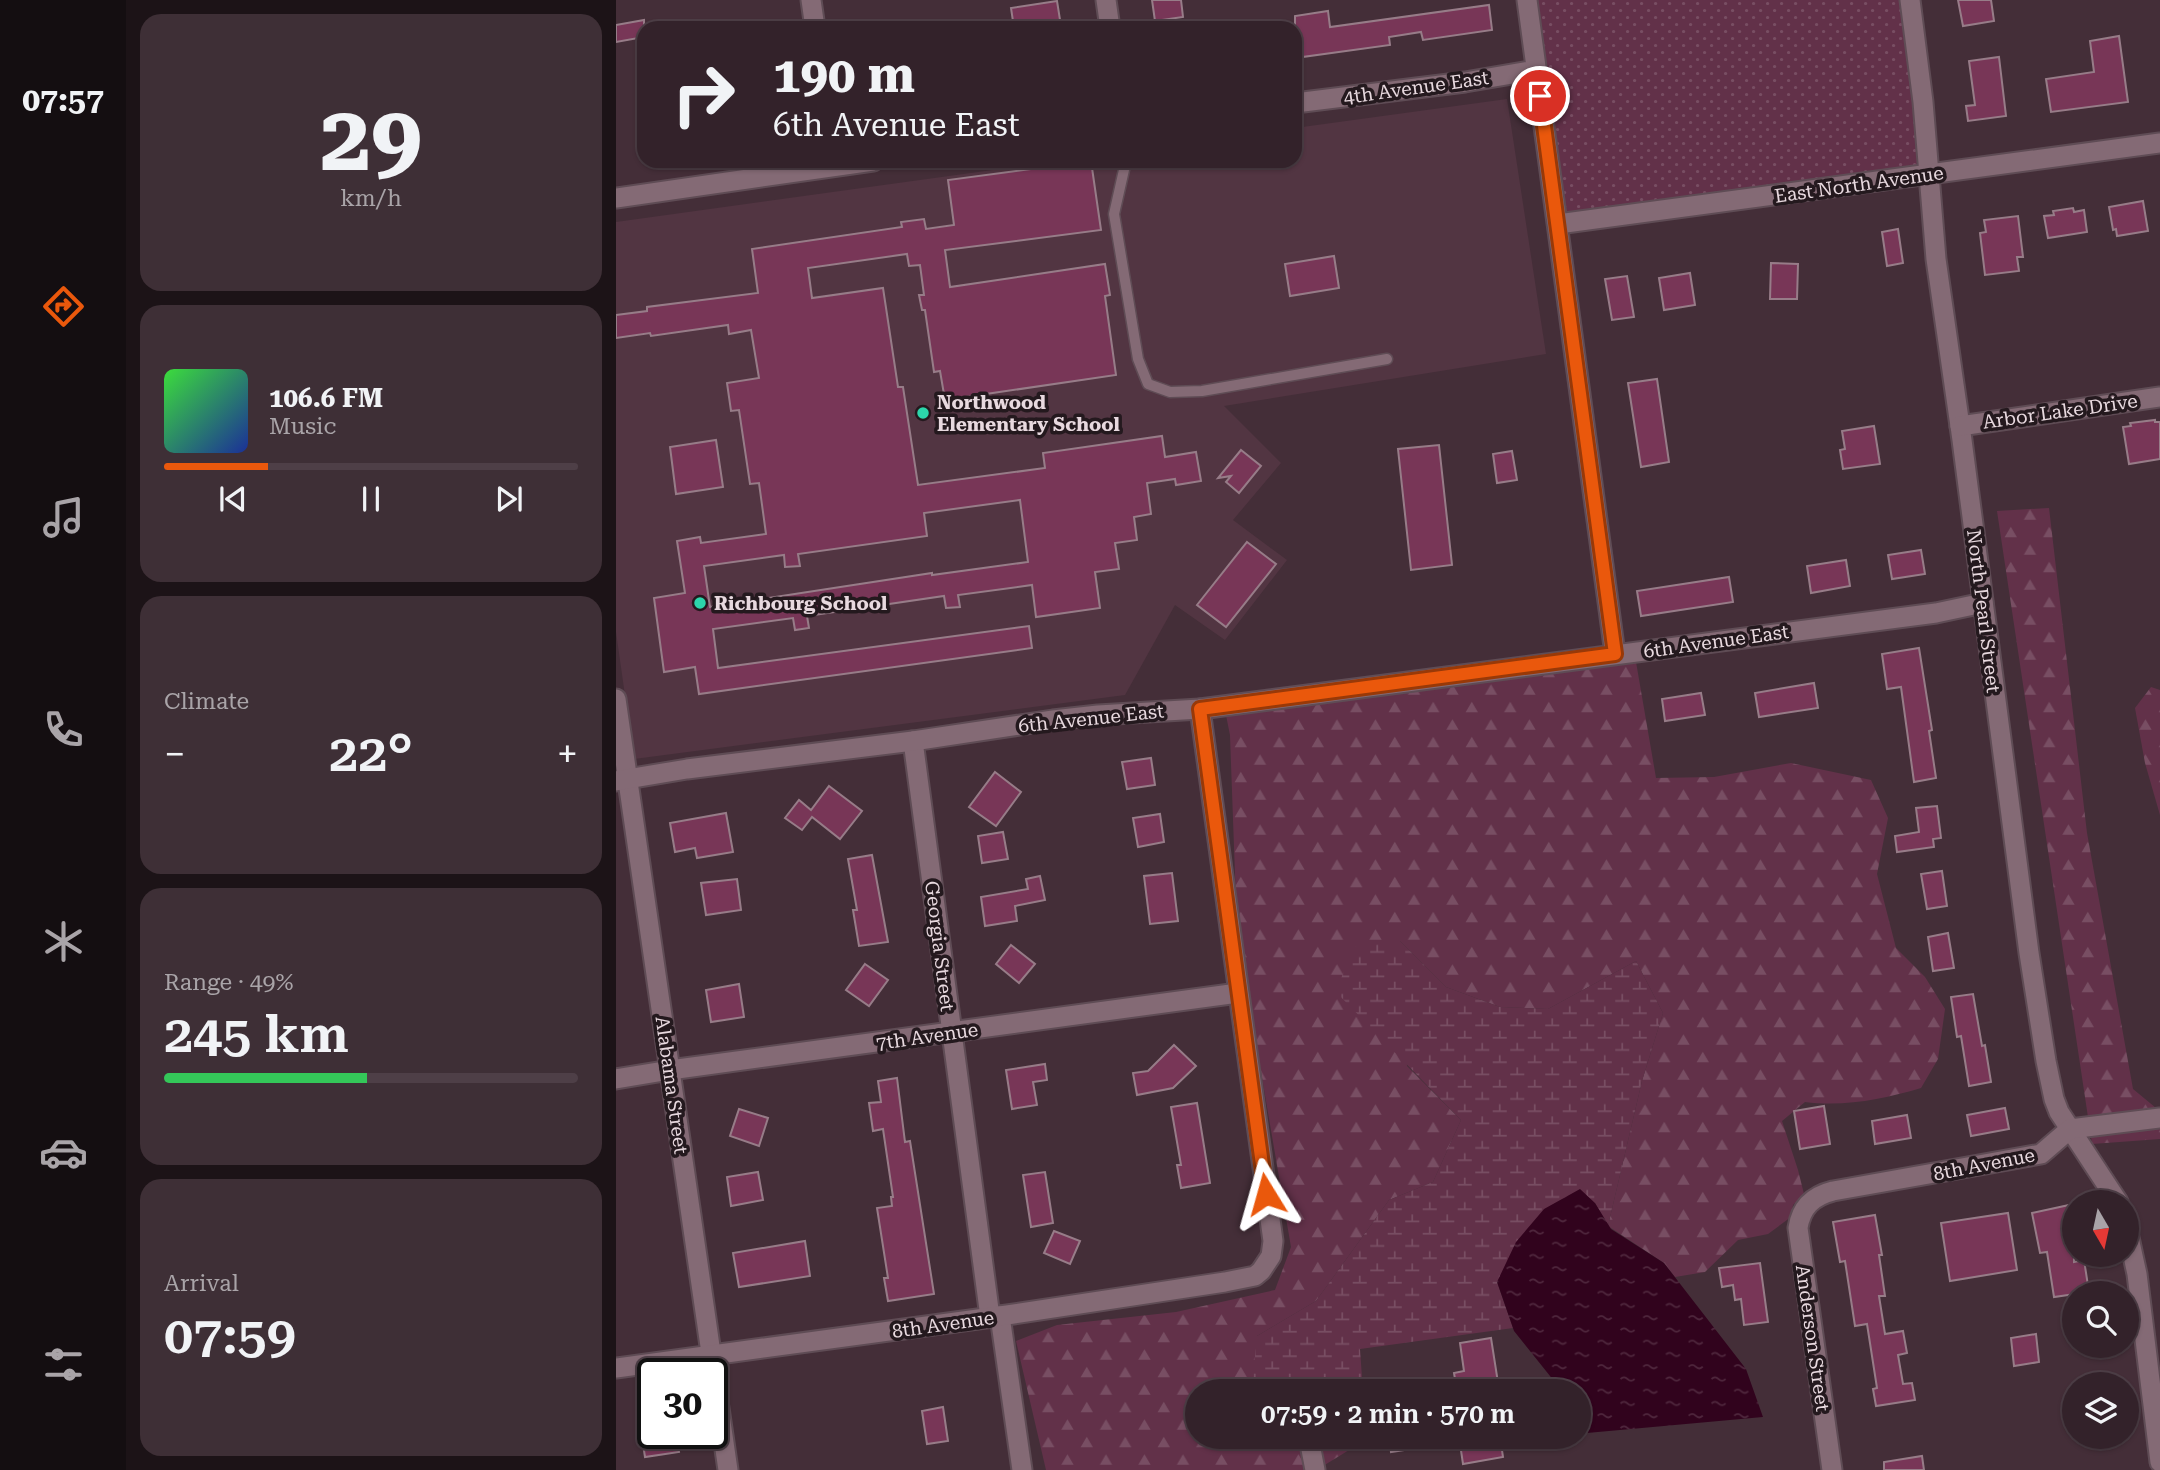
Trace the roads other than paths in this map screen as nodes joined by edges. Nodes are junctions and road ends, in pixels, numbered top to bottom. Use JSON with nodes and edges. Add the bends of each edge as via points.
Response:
{"nodes":[{"id":1,"x":811,"y":0,"type":"edge"},
{"id":2,"x":1106,"y":0,"type":"edge"},
{"id":3,"x":1527,"y":0,"type":"edge"},
{"id":4,"x":1910,"y":0,"type":"edge"},
{"id":5,"x":814,"y":21,"type":"edge"},
{"id":6,"x":1109,"y":21,"type":"edge"},
{"id":7,"x":1536,"y":70,"type":"junction"},
{"id":8,"x":1302,"y":102,"type":"edge"},
{"id":9,"x":2160,"y":143,"type":"edge"},
{"id":10,"x":808,"y":168,"type":"edge"},
{"id":11,"x":1124,"y":168,"type":"edge"},
{"id":12,"x":1930,"y":174,"type":"junction"},
{"id":13,"x":616,"y":198,"type":"edge"},
{"id":14,"x":1558,"y":224,"type":"junction"},
{"id":15,"x":1387,"y":359,"type":"dead end"},
{"id":16,"x":2160,"y":397,"type":"edge"},
{"id":17,"x":1960,"y":426,"type":"junction"},
{"id":18,"x":1983,"y":603,"type":"junction"},
{"id":19,"x":1615,"y":654,"type":"junction"},
{"id":20,"x":616,"y":699,"type":"edge"},
{"id":21,"x":1200,"y":709,"type":"junction"},
{"id":22,"x":913,"y":741,"type":"junction"},
{"id":23,"x":622,"y":780,"type":"edge"},
{"id":24,"x":1238,"y":993,"type":"junction"},
{"id":25,"x":951,"y":1033,"type":"junction"},
{"id":26,"x":670,"y":1070,"type":"junction"},
{"id":27,"x":616,"y":1079,"type":"edge"},
{"id":28,"x":2160,"y":1118,"type":"edge"},
{"id":29,"x":2070,"y":1129,"type":"junction"},
{"id":30,"x":2110,"y":1190,"type":"edge"},
{"id":31,"x":1805,"y":1207,"type":"joint"},
{"id":32,"x":2135,"y":1267,"type":"edge"},
{"id":33,"x":995,"y":1317,"type":"junction"},
{"id":34,"x":712,"y":1357,"type":"junction"},
{"id":35,"x":616,"y":1368,"type":"edge"},
{"id":36,"x":1311,"y":1449,"type":"edge"},
{"id":37,"x":2160,"y":1462,"type":"edge"},
{"id":38,"x":728,"y":1470,"type":"edge"},
{"id":39,"x":1022,"y":1470,"type":"edge"},
{"id":40,"x":1315,"y":1470,"type":"edge"},
{"id":41,"x":1832,"y":1470,"type":"edge"}],
"edges":[{"from":1,"to":5,"type":"street"},
{"from":2,"to":6,"type":"street"},
{"from":3,"to":7,"type":"street"},
{"from":4,"to":12,"type":"street","name":"North Pearl Street"},
{"from":7,"to":8,"type":"street","name":"4th Avenue East"},
{"from":7,"to":14,"type":"street"},
{"from":9,"to":12,"type":"street","name":"East North Avenue"},
{"from":10,"to":13,"type":"street"},
{"from":11,"to":15,"type":"lane","via":[[1114,214],[1138,359],[1148,384],[1170,392],[1202,391]]},
{"from":12,"to":14,"type":"street","name":"East North Avenue"},
{"from":12,"to":17,"type":"street","name":"North Pearl Street","via":[[1936,259]]},
{"from":14,"to":19,"type":"street"},
{"from":16,"to":17,"type":"street","name":"Arbor Lake Drive"},
{"from":17,"to":18,"type":"street","name":"North Pearl Street"},
{"from":18,"to":19,"type":"street","name":"6th Avenue East"},
{"from":18,"to":29,"type":"street","name":"North Pearl Street","via":[[2046,1060],[2054,1100]]},
{"from":19,"to":21,"type":"street","name":"6th Avenue East"},
{"from":20,"to":23,"type":"street","name":"Alabama Street"},
{"from":21,"to":22,"type":"street","name":"6th Avenue East","via":[[1098,715]]},
{"from":21,"to":24,"type":"street"},
{"from":22,"to":23,"type":"street","name":"6th Avenue East"},
{"from":22,"to":25,"type":"street","name":"Georgia Street"},
{"from":23,"to":26,"type":"street","name":"Alabama Street"},
{"from":24,"to":25,"type":"street","name":"7th Avenue"},
{"from":24,"to":33,"type":"street","name":"8th Avenue","via":[[1273,1241],[1265,1265],[1255,1276],[1225,1282]]},
{"from":25,"to":26,"type":"street","name":"7th Avenue"},
{"from":25,"to":33,"type":"street","name":"Georgia Street"},
{"from":26,"to":27,"type":"street","name":"7th Avenue"},
{"from":26,"to":34,"type":"street","name":"Alabama Street"},
{"from":28,"to":29,"type":"street"},
{"from":29,"to":30,"type":"street","name":"North Pearl Street"},
{"from":29,"to":31,"type":"street","name":"8th Avenue","via":[[2041,1154],[1833,1191]]},
{"from":31,"to":41,"type":"street","name":"Anderson Street","via":[[1798,1228]]},
{"from":32,"to":37,"type":"street"},
{"from":33,"to":34,"type":"street","name":"8th Avenue"},
{"from":33,"to":39,"type":"street","name":"Georgia Street"},
{"from":34,"to":35,"type":"street","name":"8th Avenue"},
{"from":34,"to":38,"type":"street","name":"Alabama Street"},
{"from":36,"to":40,"type":"street"}]}
